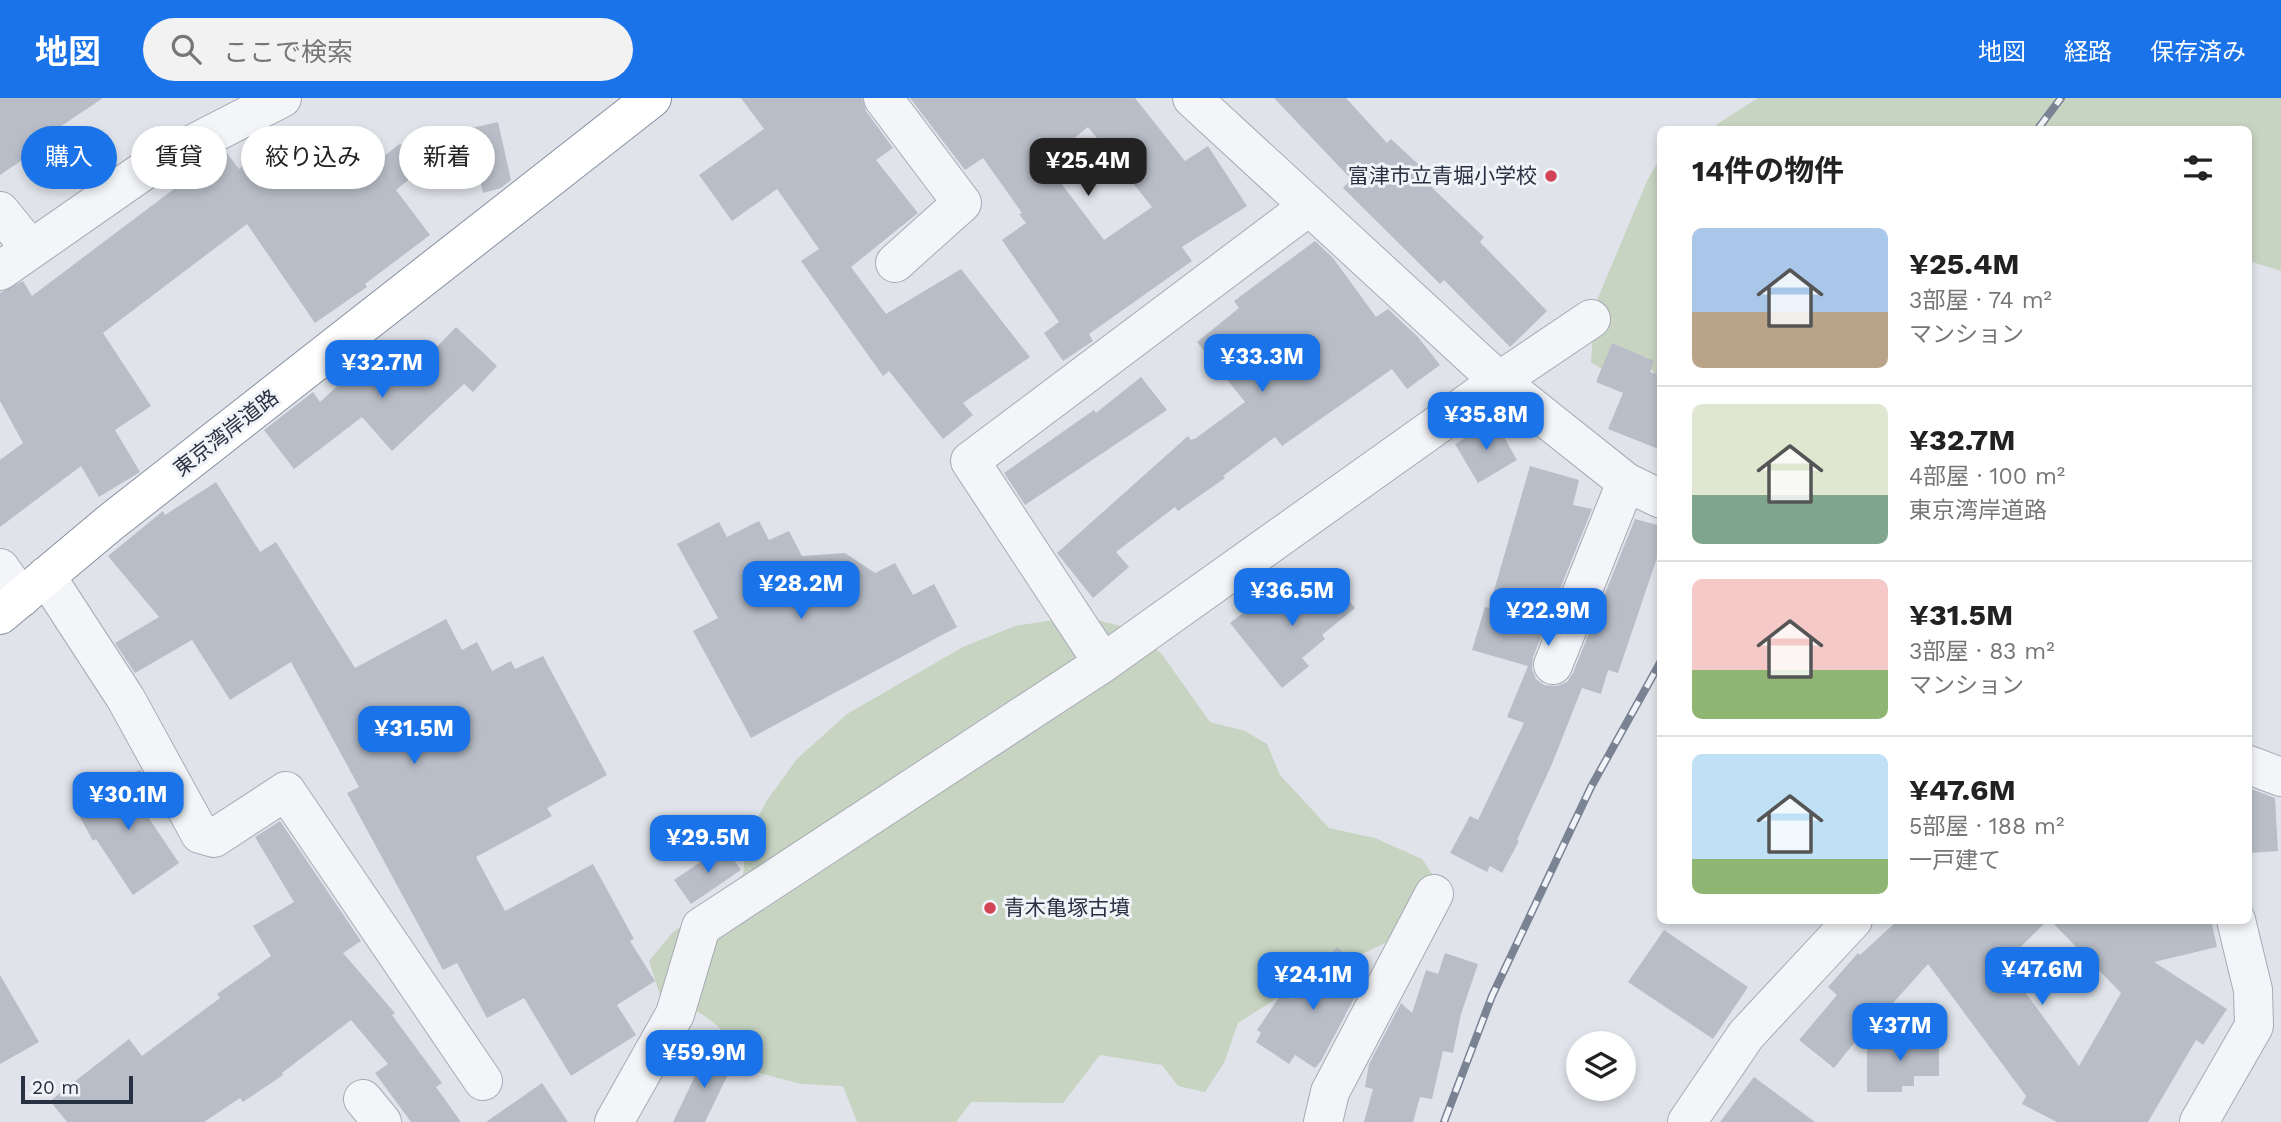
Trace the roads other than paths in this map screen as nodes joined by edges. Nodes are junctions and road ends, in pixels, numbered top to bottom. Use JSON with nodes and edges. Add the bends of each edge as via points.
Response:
{"nodes":[{"id":1,"x":282,"y":98,"type":"edge"},
{"id":2,"x":883,"y":98,"type":"edge"},
{"id":3,"x":1192,"y":98,"type":"edge"},
{"id":4,"x":643,"y":100,"type":"edge"},
{"id":5,"x":1308,"y":207,"type":"junction"},
{"id":6,"x":0,"y":211,"type":"edge"},
{"id":7,"x":30,"y":248,"type":"junction"},
{"id":8,"x":895,"y":263,"type":"dead end"},
{"id":9,"x":0,"y":271,"type":"edge"},
{"id":10,"x":1591,"y":319,"type":"dead end"},
{"id":11,"x":1499,"y":380,"type":"junction"},
{"id":12,"x":1626,"y":482,"type":"junction"},
{"id":13,"x":1657,"y":497,"type":"edge"},
{"id":14,"x":17,"y":589,"type":"edge"},
{"id":15,"x":1103,"y":663,"type":"junction"},
{"id":16,"x":1553,"y":665,"type":"dead end"},
{"id":17,"x":2252,"y":766,"type":"edge"},
{"id":18,"x":2281,"y":777,"type":"edge"},
{"id":19,"x":1434,"y":894,"type":"dead end"},
{"id":20,"x":1849,"y":924,"type":"edge"},
{"id":21,"x":2237,"y":924,"type":"edge"},
{"id":22,"x":483,"y":1081,"type":"dead end"},
{"id":23,"x":614,"y":1122,"type":"edge"},
{"id":24,"x":1323,"y":1122,"type":"edge"},
{"id":25,"x":1687,"y":1122,"type":"edge"},
{"id":26,"x":2199,"y":1122,"type":"edge"}],
"edges":[{"from":1,"to":7,"type":"street","via":[[152,165]]},
{"from":2,"to":8,"type":"street","via":[[962,203]]},
{"from":3,"to":5,"type":"street"},
{"from":4,"to":14,"type":"highway","name":"東京湾岸道路","via":[[111,522]]},
{"from":5,"to":11,"type":"street"},
{"from":5,"to":15,"type":"street","via":[[970,461]]},
{"from":6,"to":7,"type":"street"},
{"from":7,"to":9,"type":"street"},
{"from":10,"to":11,"type":"street"},
{"from":11,"to":12,"type":"street"},
{"from":11,"to":15,"type":"street"},
{"from":12,"to":13,"type":"street"},
{"from":12,"to":16,"type":"street"},
{"from":14,"to":22,"type":"street","via":[[125,699],[200,834],[214,838],[286,791]]},
{"from":15,"to":23,"type":"street","via":[[701,927],[675,1014]]},
{"from":17,"to":18,"type":"street"},
{"from":19,"to":24,"type":"street","via":[[1330,1092]]},
{"from":20,"to":25,"type":"street","via":[[1746,1035]]},
{"from":21,"to":26,"type":"street","via":[[2253,990],[2254,1026]]}]}
